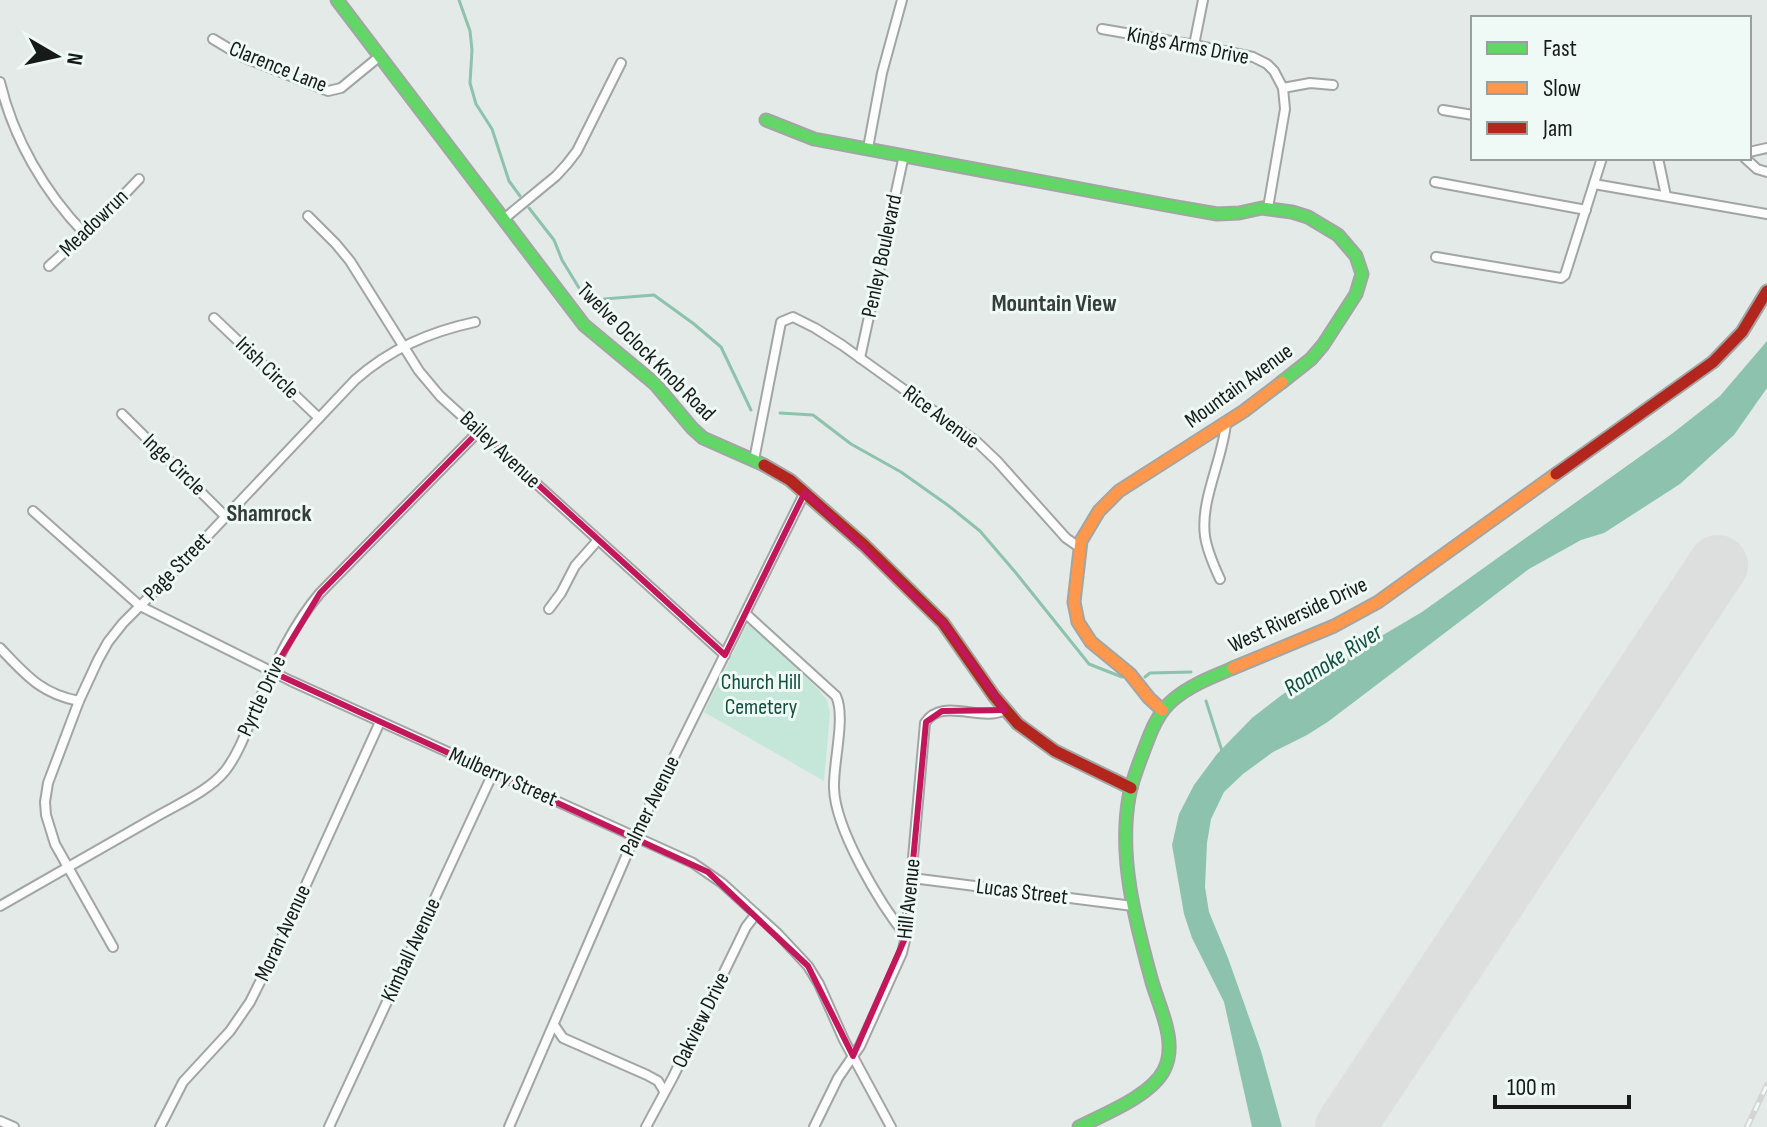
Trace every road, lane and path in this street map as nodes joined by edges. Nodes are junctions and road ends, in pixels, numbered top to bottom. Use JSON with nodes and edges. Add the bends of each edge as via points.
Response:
{"nodes":[{"id":1,"x":337,"y":0,"type":"edge"},
{"id":2,"x":902,"y":0,"type":"edge"},
{"id":3,"x":1203,"y":0,"type":"edge"},
{"id":4,"x":1102,"y":29,"type":"dead end"},
{"id":5,"x":213,"y":39,"type":"dead end"},
{"id":6,"x":1194,"y":45,"type":"junction"},
{"id":7,"x":380,"y":56,"type":"junction"},
{"id":8,"x":621,"y":63,"type":"dead end"},
{"id":9,"x":0,"y":82,"type":"edge"},
{"id":10,"x":1333,"y":85,"type":"dead end"},
{"id":11,"x":1283,"y":88,"type":"junction"},
{"id":12,"x":1443,"y":110,"type":"dead end"},
{"id":13,"x":1471,"y":115,"type":"edge"},
{"id":14,"x":766,"y":120,"type":"dead end"},
{"id":15,"x":868,"y":148,"type":"junction"},
{"id":16,"x":904,"y":155,"type":"junction"},
{"id":17,"x":1601,"y":160,"type":"edge"},
{"id":18,"x":1658,"y":160,"type":"edge"},
{"id":19,"x":1747,"y":160,"type":"edge"},
{"id":20,"x":1767,"y":172,"type":"edge"},
{"id":21,"x":139,"y":179,"type":"dead end"},
{"id":22,"x":1435,"y":182,"type":"dead end"},
{"id":23,"x":1594,"y":184,"type":"junction"},
{"id":24,"x":1666,"y":196,"type":"junction"},
{"id":25,"x":1268,"y":208,"type":"junction"},
{"id":26,"x":1586,"y":210,"type":"junction"},
{"id":27,"x":1767,"y":214,"type":"edge"},
{"id":28,"x":308,"y":216,"type":"dead end"},
{"id":29,"x":505,"y":218,"type":"junction"},
{"id":30,"x":85,"y":234,"type":"junction"},
{"id":31,"x":1436,"y":257,"type":"dead end"},
{"id":32,"x":49,"y":266,"type":"dead end"},
{"id":33,"x":1767,"y":291,"type":"edge"},
{"id":34,"x":214,"y":318,"type":"dead end"},
{"id":35,"x":475,"y":322,"type":"dead end"},
{"id":36,"x":404,"y":346,"type":"junction"},
{"id":37,"x":860,"y":358,"type":"junction"},
{"id":38,"x":122,"y":414,"type":"dead end"},
{"id":39,"x":319,"y":418,"type":"junction"},
{"id":40,"x":1226,"y":423,"type":"junction"},
{"id":41,"x":479,"y":431,"type":"junction"},
{"id":42,"x":754,"y":460,"type":"junction"},
{"id":43,"x":805,"y":492,"type":"junction"},
{"id":44,"x":33,"y":511,"type":"dead end"},
{"id":45,"x":225,"y":516,"type":"junction"},
{"id":46,"x":598,"y":540,"type":"junction"},
{"id":47,"x":1079,"y":547,"type":"junction"},
{"id":48,"x":1220,"y":579,"type":"dead end"},
{"id":49,"x":140,"y":606,"type":"junction"},
{"id":50,"x":549,"y":609,"type":"dead end"},
{"id":51,"x":746,"y":614,"type":"junction"},
{"id":52,"x":0,"y":648,"type":"edge"},
{"id":53,"x":725,"y":655,"type":"junction"},
{"id":54,"x":272,"y":672,"type":"junction"},
{"id":55,"x":79,"y":701,"type":"junction"},
{"id":56,"x":1005,"y":710,"type":"junction"},
{"id":57,"x":1162,"y":710,"type":"junction"},
{"id":58,"x":380,"y":722,"type":"junction"},
{"id":59,"x":493,"y":773,"type":"junction"},
{"id":60,"x":1131,"y":788,"type":"junction"},
{"id":61,"x":634,"y":838,"type":"junction"},
{"id":62,"x":68,"y":867,"type":"junction"},
{"id":63,"x":912,"y":878,"type":"junction"},
{"id":64,"x":0,"y":906,"type":"edge"},
{"id":65,"x":1133,"y":906,"type":"junction"},
{"id":66,"x":756,"y":914,"type":"junction"},
{"id":67,"x":906,"y":936,"type":"junction"},
{"id":68,"x":113,"y":947,"type":"dead end"},
{"id":69,"x":554,"y":1025,"type":"junction"},
{"id":70,"x":853,"y":1056,"type":"junction"},
{"id":71,"x":664,"y":1091,"type":"junction"},
{"id":72,"x":0,"y":1121,"type":"edge"},
{"id":73,"x":14,"y":1127,"type":"edge"},
{"id":74,"x":160,"y":1127,"type":"edge"},
{"id":75,"x":329,"y":1127,"type":"edge"},
{"id":76,"x":509,"y":1127,"type":"edge"},
{"id":77,"x":646,"y":1127,"type":"edge"},
{"id":78,"x":814,"y":1127,"type":"edge"},
{"id":79,"x":891,"y":1127,"type":"edge"},
{"id":80,"x":1079,"y":1127,"type":"edge"}],
"edges":[{"from":1,"to":7,"type":"street","name":"Twelve Oclock Knob Road"},
{"from":2,"to":15,"type":"street"},
{"from":3,"to":6,"type":"street"},
{"from":4,"to":6,"type":"street","name":"Kings Arms Drive"},
{"from":5,"to":7,"type":"street","name":"Clarence Lane","via":[[243,57],[328,91],[341,88]]},
{"from":6,"to":11,"type":"street","name":"Kings Arms Drive","via":[[1259,60],[1274,71]]},
{"from":7,"to":29,"type":"street","name":"Twelve Oclock Knob Road"},
{"from":8,"to":29,"type":"street","via":[[577,151]]},
{"from":9,"to":30,"type":"street","via":[[44,183]]},
{"from":10,"to":11,"type":"street"},
{"from":11,"to":25,"type":"street","via":[[1285,109]]},
{"from":12,"to":13,"type":"street"},
{"from":14,"to":15,"type":"street","name":"Mountain Avenue","via":[[814,139]]},
{"from":15,"to":16,"type":"street","name":"Mountain Avenue"},
{"from":16,"to":25,"type":"street","name":"Mountain Avenue","via":[[1217,214]]},
{"from":16,"to":37,"type":"street","name":"Penley Boulevard"},
{"from":17,"to":23,"type":"street"},
{"from":18,"to":24,"type":"street"},
{"from":19,"to":20,"type":"street"},
{"from":21,"to":30,"type":"street","name":"Meadowrun"},
{"from":22,"to":26,"type":"street"},
{"from":23,"to":24,"type":"street"},
{"from":23,"to":26,"type":"street"},
{"from":24,"to":27,"type":"street"},
{"from":25,"to":40,"type":"street","name":"Mountain Avenue","via":[[1308,217],[1338,235],[1361,265],[1361,282],[1311,359]]},
{"from":26,"to":31,"type":"street","via":[[1561,278]]},
{"from":28,"to":36,"type":"street","name":"Bailey Avenue","via":[[350,261]]},
{"from":29,"to":42,"type":"street","name":"Twelve Oclock Knob Road","via":[[584,325],[655,384],[703,438]]},
{"from":30,"to":32,"type":"street","name":"Meadowrun"},
{"from":33,"to":57,"type":"street","name":"West Riverside Drive","via":[[1742,332],[1713,362],[1378,602],[1195,684]]},
{"from":34,"to":39,"type":"street","name":"Irish Circle"},
{"from":35,"to":36,"type":"street","name":"Page Street"},
{"from":36,"to":39,"type":"street","name":"Page Street","via":[[372,365]]},
{"from":36,"to":41,"type":"street","name":"Bailey Avenue","via":[[429,384]]},
{"from":37,"to":42,"type":"street","name":"Rice Avenue","via":[[802,320],[781,322]]},
{"from":37,"to":47,"type":"street","name":"Rice Avenue","via":[[977,442]]},
{"from":38,"to":45,"type":"street","name":"Inge Circle"},
{"from":39,"to":45,"type":"street","name":"Page Street"},
{"from":40,"to":47,"type":"street","name":"Mountain Avenue","via":[[1108,500]]},
{"from":40,"to":48,"type":"street","via":[[1205,526]]},
{"from":41,"to":46,"type":"street","name":"Bailey Avenue"},
{"from":41,"to":54,"type":"street","name":"Pyrtle Drive","via":[[320,593]]},
{"from":42,"to":43,"type":"street","name":"Twelve Oclock Knob Road"},
{"from":43,"to":51,"type":"street","name":"Palmer Avenue"},
{"from":43,"to":56,"type":"street","name":"Twelve Oclock Knob Road","via":[[943,623]]},
{"from":44,"to":49,"type":"street","name":"Mulberry Street"},
{"from":45,"to":49,"type":"street","name":"Page Street"},
{"from":46,"to":50,"type":"street"},
{"from":46,"to":53,"type":"street","name":"Bailey Avenue"},
{"from":47,"to":57,"type":"street","name":"Mountain Avenue","via":[[1074,602],[1083,632]]},
{"from":49,"to":54,"type":"street","name":"Mulberry Street"},
{"from":49,"to":55,"type":"street","name":"Page Street","via":[[108,642]]},
{"from":51,"to":53,"type":"street","name":"Palmer Avenue"},
{"from":51,"to":67,"type":"street","via":[[836,696],[837,811],[882,905]]},
{"from":52,"to":55,"type":"street","via":[[41,688]]},
{"from":53,"to":61,"type":"street","name":"Palmer Avenue"},
{"from":54,"to":58,"type":"street","name":"Mulberry Street"},
{"from":54,"to":62,"type":"street","name":"Pyrtle Drive","via":[[231,762],[215,781]]},
{"from":55,"to":62,"type":"street","name":"Page Street","via":[[45,802],[49,830]]},
{"from":56,"to":60,"type":"street","name":"Twelve Oclock Knob Road","via":[[1055,751]]},
{"from":56,"to":63,"type":"street","name":"Hill Avenue","via":[[942,711],[925,723]]},
{"from":57,"to":60,"type":"street","name":"West Riverside Drive"},
{"from":58,"to":59,"type":"street","name":"Mulberry Street"},
{"from":58,"to":74,"type":"street","name":"Moran Avenue","via":[[250,1002],[183,1082]]},
{"from":59,"to":61,"type":"street","name":"Mulberry Street"},
{"from":59,"to":75,"type":"street","name":"Kimball Avenue"},
{"from":60,"to":65,"type":"street","name":"West Riverside Drive","via":[[1126,855]]},
{"from":61,"to":66,"type":"street","name":"Mulberry Street","via":[[708,872]]},
{"from":61,"to":69,"type":"street","name":"Palmer Avenue"},
{"from":62,"to":64,"type":"street","name":"Pyrtle Drive"},
{"from":62,"to":68,"type":"street","name":"Page Street"},
{"from":63,"to":65,"type":"street","name":"Lucas Street"},
{"from":63,"to":67,"type":"street","name":"Hill Avenue"},
{"from":65,"to":80,"type":"street","name":"West Riverside Drive","via":[[1169,1041],[1167,1065],[1148,1088]]},
{"from":66,"to":70,"type":"street","name":"Mulberry Street","via":[[808,966]]},
{"from":66,"to":71,"type":"street","name":"Oakview Drive"},
{"from":67,"to":70,"type":"street","name":"Hill Avenue","via":[[899,962]]},
{"from":69,"to":71,"type":"street","via":[[563,1038],[647,1075]]},
{"from":69,"to":76,"type":"street","name":"Palmer Avenue"},
{"from":70,"to":78,"type":"street","name":"Hill Avenue"},
{"from":70,"to":79,"type":"street","name":"Mulberry Street"},
{"from":71,"to":77,"type":"street","name":"Oakview Drive"},
{"from":72,"to":73,"type":"street"}]}
